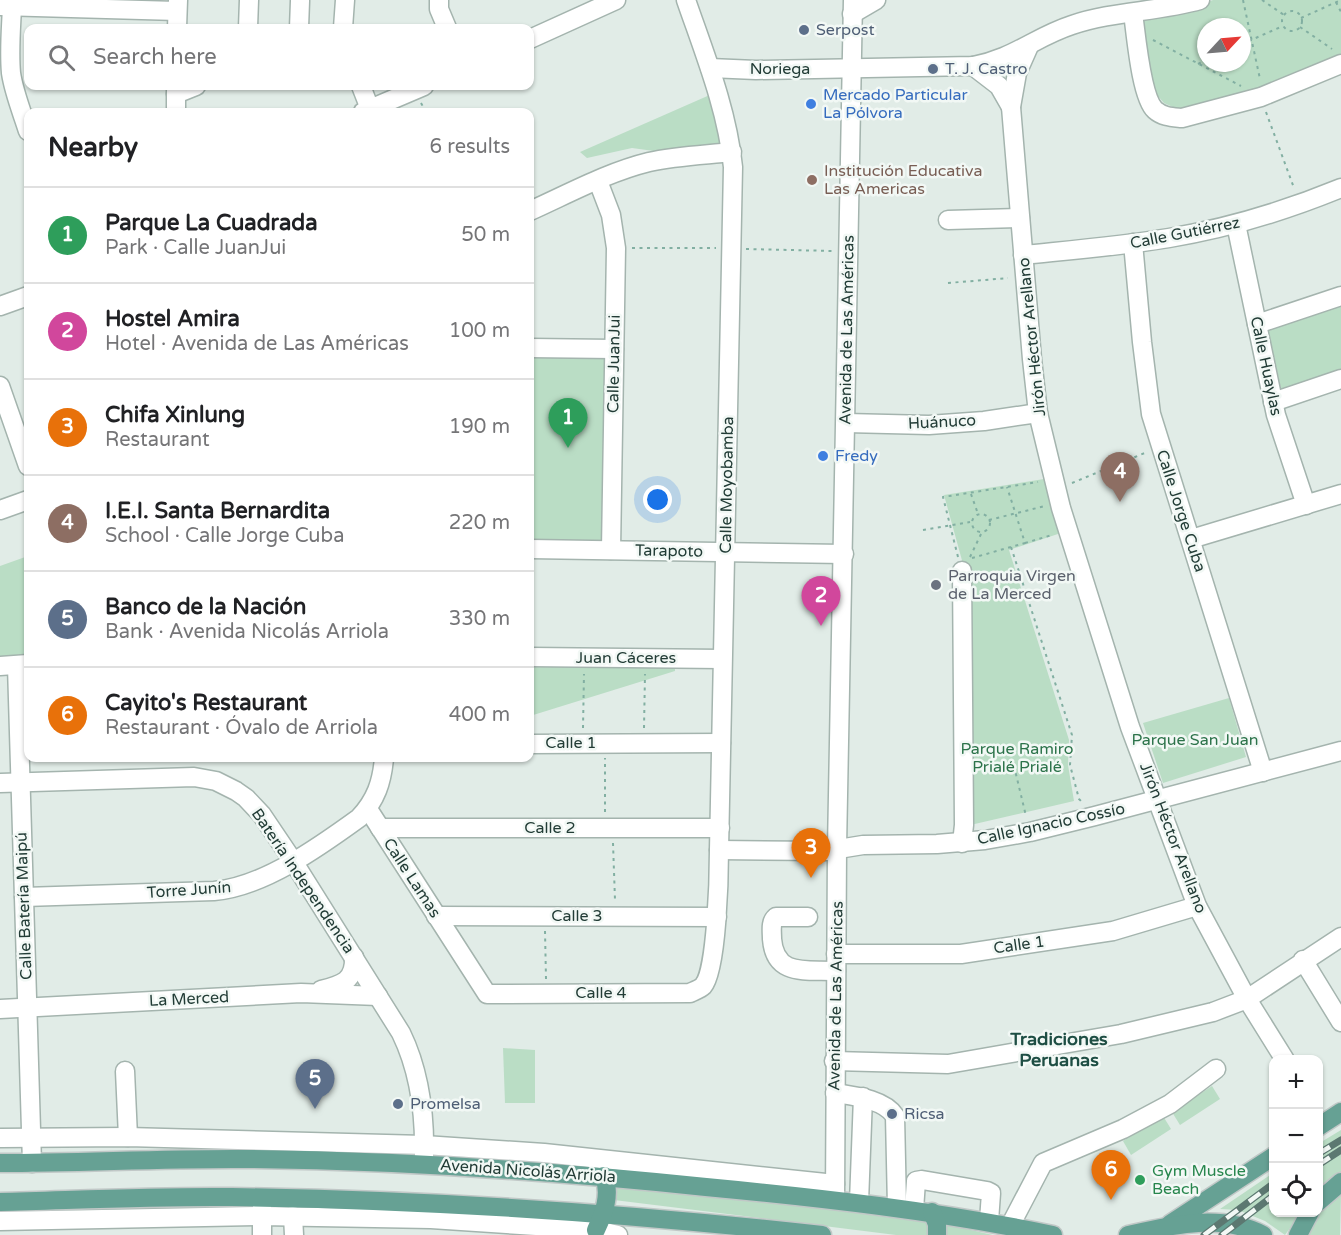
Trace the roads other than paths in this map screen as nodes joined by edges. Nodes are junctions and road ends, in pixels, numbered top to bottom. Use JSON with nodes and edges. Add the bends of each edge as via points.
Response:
{"nodes":[{"id":1,"x":249,"y":0,"type":"edge"},
{"id":2,"x":345,"y":0,"type":"edge"},
{"id":3,"x":359,"y":0,"type":"edge"},
{"id":4,"x":439,"y":0,"type":"edge"},
{"id":5,"x":616,"y":0,"type":"edge"},
{"id":6,"x":686,"y":0,"type":"edge"},
{"id":7,"x":876,"y":0,"type":"edge"},
{"id":8,"x":1200,"y":0,"type":"edge"},
{"id":9,"x":300,"y":1,"type":"edge"},
{"id":10,"x":6,"y":6,"type":"edge"},
{"id":11,"x":852,"y":7,"type":"edge"},
{"id":12,"x":177,"y":13,"type":"edge"},
{"id":13,"x":1132,"y":13,"type":"junction"},
{"id":14,"x":248,"y":24,"type":"edge"},
{"id":15,"x":299,"y":24,"type":"edge"},
{"id":16,"x":344,"y":24,"type":"edge"},
{"id":17,"x":445,"y":24,"type":"edge"},
{"id":18,"x":534,"y":37,"type":"edge"},
{"id":19,"x":1029,"y":46,"type":"junction"},
{"id":20,"x":1337,"y":57,"type":"edge"},
{"id":21,"x":973,"y":66,"type":"junction"},
{"id":22,"x":710,"y":68,"type":"junction"},
{"id":23,"x":850,"y":69,"type":"junction"},
{"id":24,"x":189,"y":90,"type":"edge"},
{"id":25,"x":363,"y":90,"type":"edge"},
{"id":26,"x":415,"y":90,"type":"edge"},
{"id":27,"x":176,"y":98,"type":"edge"},
{"id":28,"x":1011,"y":106,"type":"junction"},
{"id":29,"x":366,"y":108,"type":"edge"},
{"id":30,"x":373,"y":108,"type":"edge"},
{"id":31,"x":24,"y":119,"type":"edge"},
{"id":32,"x":732,"y":152,"type":"junction"},
{"id":33,"x":598,"y":181,"type":"junction"},
{"id":34,"x":1341,"y":188,"type":"edge"},
{"id":35,"x":534,"y":209,"type":"edge"},
{"id":36,"x":1020,"y":218,"type":"junction"},
{"id":37,"x":948,"y":220,"type":"dead end"},
{"id":38,"x":1236,"y":224,"type":"junction"},
{"id":39,"x":1133,"y":243,"type":"junction"},
{"id":40,"x":1023,"y":255,"type":"junction"},
{"id":41,"x":1341,"y":296,"type":"edge"},
{"id":42,"x":24,"y":297,"type":"edge"},
{"id":43,"x":0,"y":306,"type":"edge"},
{"id":44,"x":1257,"y":324,"type":"junction"},
{"id":45,"x":534,"y":348,"type":"edge"},
{"id":46,"x":614,"y":349,"type":"junction"},
{"id":47,"x":1341,"y":379,"type":"edge"},
{"id":48,"x":0,"y":386,"type":"edge"},
{"id":49,"x":1273,"y":402,"type":"junction"},
{"id":50,"x":1038,"y":413,"type":"junction"},
{"id":51,"x":846,"y":423,"type":"junction"},
{"id":52,"x":24,"y":455,"type":"edge"},
{"id":53,"x":1341,"y":494,"type":"edge"},
{"id":54,"x":24,"y":501,"type":"edge"},
{"id":55,"x":1306,"y":505,"type":"junction"},
{"id":56,"x":0,"y":510,"type":"edge"},
{"id":57,"x":1191,"y":539,"type":"junction"},
{"id":58,"x":534,"y":549,"type":"edge"},
{"id":59,"x":611,"y":550,"type":"junction"},
{"id":60,"x":725,"y":551,"type":"junction"},
{"id":61,"x":843,"y":554,"type":"junction"},
{"id":62,"x":962,"y":571,"type":"road end"},
{"id":63,"x":534,"y":657,"type":"edge"},
{"id":64,"x":722,"y":659,"type":"junction"},
{"id":65,"x":15,"y":666,"type":"edge"},
{"id":66,"x":721,"y":743,"type":"junction"},
{"id":67,"x":534,"y":744,"type":"edge"},
{"id":68,"x":1341,"y":751,"type":"edge"},
{"id":69,"x":383,"y":762,"type":"edge"},
{"id":70,"x":1263,"y":772,"type":"junction"},
{"id":71,"x":21,"y":782,"type":"junction"},
{"id":72,"x":0,"y":783,"type":"edge"},
{"id":73,"x":1157,"y":800,"type":"junction"},
{"id":74,"x":368,"y":809,"type":"junction"},
{"id":75,"x":380,"y":828,"type":"junction"},
{"id":76,"x":720,"y":828,"type":"junction"},
{"id":77,"x":962,"y":843,"type":"junction"},
{"id":78,"x":837,"y":848,"type":"junction"},
{"id":79,"x":719,"y":850,"type":"junction"},
{"id":80,"x":293,"y":861,"type":"junction"},
{"id":81,"x":24,"y":897,"type":"junction"},
{"id":82,"x":1197,"y":906,"type":"junction"},
{"id":83,"x":436,"y":916,"type":"junction"},
{"id":84,"x":717,"y":916,"type":"junction"},
{"id":85,"x":808,"y":917,"type":"dead end"},
{"id":86,"x":1341,"y":936,"type":"edge"},
{"id":87,"x":354,"y":957,"type":"junction"},
{"id":88,"x":1303,"y":960,"type":"junction"},
{"id":89,"x":836,"y":963,"type":"junction"},
{"id":90,"x":708,"y":977,"type":"joint"},
{"id":91,"x":301,"y":993,"type":"junction"},
{"id":92,"x":487,"y":994,"type":"joint"},
{"id":93,"x":378,"y":996,"type":"junction"},
{"id":94,"x":1247,"y":999,"type":"junction"},
{"id":95,"x":27,"y":1008,"type":"junction"},
{"id":96,"x":0,"y":1009,"type":"edge"},
{"id":97,"x":1341,"y":1022,"type":"edge"},
{"id":98,"x":1283,"y":1055,"type":"edge"},
{"id":99,"x":834,"y":1061,"type":"junction"},
{"id":100,"x":1216,"y":1069,"type":"dead end"},
{"id":101,"x":125,"y":1071,"type":"dead end"},
{"id":102,"x":835,"y":1093,"type":"junction"},
{"id":103,"x":864,"y":1097,"type":"junction"},
{"id":104,"x":1341,"y":1112,"type":"edge"},
{"id":105,"x":1323,"y":1119,"type":"edge"},
{"id":106,"x":31,"y":1137,"type":"junction"},
{"id":107,"x":128,"y":1137,"type":"junction"},
{"id":108,"x":0,"y":1138,"type":"edge"},
{"id":109,"x":424,"y":1145,"type":"junction"},
{"id":110,"x":861,"y":1150,"type":"junction"},
{"id":111,"x":835,"y":1155,"type":"junction"},
{"id":112,"x":1269,"y":1159,"type":"edge"},
{"id":113,"x":0,"y":1163,"type":"edge"},
{"id":114,"x":32,"y":1163,"type":"junction"},
{"id":115,"x":423,"y":1164,"type":"junction"},
{"id":116,"x":604,"y":1176,"type":"junction"},
{"id":117,"x":1341,"y":1182,"type":"edge"},
{"id":118,"x":835,"y":1192,"type":"junction"},
{"id":119,"x":1323,"y":1198,"type":"edge"},
{"id":120,"x":0,"y":1202,"type":"edge"},
{"id":121,"x":859,"y":1202,"type":"junction"},
{"id":122,"x":262,"y":1207,"type":"junction"},
{"id":123,"x":914,"y":1210,"type":"junction"},
{"id":124,"x":292,"y":1216,"type":"junction"},
{"id":125,"x":1307,"y":1217,"type":"edge"},
{"id":126,"x":431,"y":1219,"type":"edge"},
{"id":127,"x":0,"y":1221,"type":"edge"},
{"id":128,"x":989,"y":1221,"type":"junction"},
{"id":129,"x":1010,"y":1226,"type":"junction"},
{"id":130,"x":1166,"y":1226,"type":"junction"},
{"id":131,"x":382,"y":1227,"type":"edge"},
{"id":132,"x":461,"y":1228,"type":"edge"},
{"id":133,"x":607,"y":1229,"type":"edge"},
{"id":134,"x":537,"y":1230,"type":"edge"},
{"id":135,"x":262,"y":1235,"type":"edge"},
{"id":136,"x":294,"y":1235,"type":"edge"},
{"id":137,"x":822,"y":1235,"type":"edge"},
{"id":138,"x":937,"y":1235,"type":"edge"},
{"id":139,"x":1053,"y":1235,"type":"edge"},
{"id":140,"x":1128,"y":1235,"type":"edge"},
{"id":141,"x":1263,"y":1235,"type":"edge"},
{"id":142,"x":1298,"y":1235,"type":"edge"}],
"edges":[{"from":1,"to":14,"type":"street"},
{"from":2,"to":3,"type":"street"},
{"from":2,"to":16,"type":"street"},
{"from":4,"to":17,"type":"street"},
{"from":5,"to":18,"type":"street"},
{"from":6,"to":22,"type":"street","name":"Calle Moyobamba"},
{"from":7,"to":11,"type":"street"},
{"from":8,"to":13,"type":"street","name":"Noriega"},
{"from":9,"to":15,"type":"street"},
{"from":10,"to":12,"type":"street"},
{"from":10,"to":31,"type":"street","via":[[12,74]]},
{"from":11,"to":23,"type":"street","name":"Avenida de Las Américas"},
{"from":13,"to":19,"type":"street","name":"Noriega","via":[[1072,25]]},
{"from":13,"to":20,"type":"street","via":[[1146,97],[1161,114],[1182,118],[1262,96]]},
{"from":19,"to":21,"type":"street","name":"Noriega","via":[[992,63]]},
{"from":19,"to":28,"type":"street","name":"Jirón Héctor Arellano","via":[[1017,73]]},
{"from":21,"to":23,"type":"street","name":"Noriega"},
{"from":21,"to":28,"type":"street","via":[[999,86]]},
{"from":22,"to":23,"type":"street","name":"Noriega"},
{"from":22,"to":32,"type":"street","name":"Calle Moyobamba"},
{"from":23,"to":51,"type":"street","name":"Avenida de Las Américas"},
{"from":24,"to":27,"type":"street"},
{"from":25,"to":29,"type":"street"},
{"from":26,"to":30,"type":"street"},
{"from":28,"to":36,"type":"street","name":"Jirón Héctor Arellano"},
{"from":32,"to":33,"type":"street","via":[[647,163]]},
{"from":32,"to":60,"type":"street","name":"Calle Moyobamba"},
{"from":33,"to":35,"type":"street"},
{"from":33,"to":46,"type":"street","name":"Calle JuanJui","via":[[611,215],[616,248]]},
{"from":34,"to":38,"type":"street","name":"Calle Gutiérrez"},
{"from":36,"to":37,"type":"street"},
{"from":36,"to":40,"type":"street","name":"Jirón Héctor Arellano"},
{"from":38,"to":39,"type":"street","name":"Calle Gutiérrez"},
{"from":38,"to":44,"type":"street","name":"Calle Huaylas"},
{"from":39,"to":40,"type":"street","name":"Calle Gutiérrez"},
{"from":39,"to":57,"type":"street","name":"Calle Jorge Cuba","via":[[1151,414]]},
{"from":40,"to":50,"type":"street","name":"Jirón Héctor Arellano"},
{"from":41,"to":44,"type":"street"},
{"from":42,"to":43,"type":"street"},
{"from":44,"to":49,"type":"street","name":"Calle Huaylas"},
{"from":45,"to":46,"type":"street"},
{"from":46,"to":59,"type":"street","name":"Calle JuanJui"},
{"from":47,"to":49,"type":"street"},
{"from":48,"to":52,"type":"street"},
{"from":49,"to":55,"type":"street","name":"Calle Huaylas"},
{"from":50,"to":51,"type":"street","name":"Huánuco","via":[[938,424]]},
{"from":50,"to":73,"type":"street","name":"Jirón Héctor Arellano","via":[[1053,491]]},
{"from":51,"to":61,"type":"street","name":"Avenida de Las Américas"},
{"from":53,"to":55,"type":"street"},
{"from":54,"to":56,"type":"street"},
{"from":55,"to":57,"type":"street"},
{"from":57,"to":70,"type":"street","name":"Calle Jorge Cuba"},
{"from":58,"to":59,"type":"street","name":"Tarapoto"},
{"from":59,"to":60,"type":"street","name":"Tarapoto"},
{"from":60,"to":61,"type":"street","name":"Tarapoto"},
{"from":60,"to":64,"type":"street","name":"Calle Moyobamba"},
{"from":61,"to":78,"type":"street","name":"Avenida de Las Américas"},
{"from":62,"to":77,"type":"street"},
{"from":63,"to":64,"type":"street","name":"Juan Cáceres"},
{"from":64,"to":66,"type":"street","name":"Calle Moyobamba"},
{"from":65,"to":71,"type":"street","name":"Calle Batería Maipú"},
{"from":66,"to":67,"type":"street","name":"Calle 1"},
{"from":66,"to":76,"type":"street","name":"Calle Moyobamba"},
{"from":68,"to":70,"type":"street","name":"Calle Ignacio Cossío"},
{"from":69,"to":74,"type":"street","via":[[381,781]]},
{"from":70,"to":73,"type":"street","name":"Calle Ignacio Cossío"},
{"from":71,"to":72,"type":"street","name":"Batería Independencia"},
{"from":71,"to":80,"type":"street","name":"Batería Independencia","via":[[194,777],[216,781],[254,806]]},
{"from":71,"to":81,"type":"street","name":"Calle Batería Maipú"},
{"from":73,"to":77,"type":"street","name":"Calle Ignacio Cossío","via":[[1029,832]]},
{"from":73,"to":82,"type":"street","name":"Jirón Héctor Arellano"},
{"from":74,"to":75,"type":"street","name":"Calle Lamas"},
{"from":74,"to":80,"type":"street","name":"Torre Junín"},
{"from":75,"to":76,"type":"street","name":"Calle 2"},
{"from":75,"to":83,"type":"street","name":"Calle Lamas"},
{"from":76,"to":79,"type":"street","name":"Calle Moyobamba"},
{"from":77,"to":78,"type":"street","name":"Calle Ignacio Cossío"},
{"from":78,"to":79,"type":"street","name":"Calle Ignacio Cossío"},
{"from":78,"to":89,"type":"street","name":"Avenida de Las Américas"},
{"from":79,"to":84,"type":"street","name":"Calle Moyobamba"},
{"from":80,"to":81,"type":"street","name":"Torre Junín","via":[[250,883],[225,890]]},
{"from":80,"to":87,"type":"street","name":"Batería Independencia"},
{"from":81,"to":95,"type":"street","name":"Calle Batería Maipú"},
{"from":82,"to":89,"type":"street","name":"Calle 1","via":[[1113,931],[961,954]]},
{"from":82,"to":94,"type":"street","name":"Jirón Héctor Arellano"},
{"from":83,"to":84,"type":"street","name":"Calle 3"},
{"from":83,"to":92,"type":"street","name":"Calle Lamas"},
{"from":84,"to":90,"type":"street","name":"Calle Moyobamba"},
{"from":85,"to":89,"type":"street","name":"Calle 1","via":[[773,919],[772,944],[778,958],[790,970]]},
{"from":86,"to":88,"type":"street"},
{"from":87,"to":91,"type":"street","via":[[354,970],[344,982]]},
{"from":87,"to":93,"type":"street","name":"Batería Independencia"},
{"from":88,"to":94,"type":"street"},
{"from":88,"to":97,"type":"street"},
{"from":89,"to":99,"type":"street","name":"Avenida de Las Américas"},
{"from":90,"to":92,"type":"street","name":"Calle 4","via":[[702,987],[690,993]]},
{"from":91,"to":93,"type":"street","name":"La Merced"},
{"from":91,"to":95,"type":"street","name":"La Merced"},
{"from":93,"to":109,"type":"street","name":"Batería Independencia","via":[[398,1026],[414,1062],[422,1099]]},
{"from":94,"to":98,"type":"street","name":"Jirón Héctor Arellano"},
{"from":94,"to":99,"type":"street","via":[[1213,1012],[1121,1034],[948,1064]]},
{"from":95,"to":96,"type":"street","name":"La Merced"},
{"from":95,"to":106,"type":"street","name":"Calle Batería Maipú"},
{"from":99,"to":102,"type":"street","name":"Avenida de Las Américas"},
{"from":100,"to":129,"type":"street","via":[[1170,1104],[1043,1163]]},
{"from":101,"to":107,"type":"street"},
{"from":102,"to":103,"type":"street"},
{"from":102,"to":111,"type":"street","name":"Avenida de Las Américas"},
{"from":103,"to":110,"type":"street"},
{"from":103,"to":123,"type":"street","via":[[895,1116]]},
{"from":104,"to":105,"type":"main road"},
{"from":106,"to":107,"type":"street","name":"Avenida Nicolás Arriola"},
{"from":106,"to":108,"type":"street","name":"Avenida Nicolás Arriola"},
{"from":106,"to":114,"type":"street","name":"Calle Batería Maipú"},
{"from":107,"to":109,"type":"street","name":"Avenida Nicolás Arriola"},
{"from":109,"to":115,"type":"street","name":"Batería Independencia"},
{"from":109,"to":118,"type":"street","name":"Avenida Nicolás Arriola","via":[[544,1153]]},
{"from":110,"to":111,"type":"street"},
{"from":110,"to":121,"type":"street"},
{"from":111,"to":118,"type":"street","name":"Avenida de Las Américas"},
{"from":112,"to":130,"type":"main road"},
{"from":113,"to":114,"type":"main road","name":"Avenida Nicolás Arriola"},
{"from":114,"to":115,"type":"main road","name":"Avenida Nicolás Arriola","via":[[240,1159]]},
{"from":115,"to":116,"type":"main road","name":"Avenida Nicolás Arriola"},
{"from":116,"to":118,"type":"main road","name":"Avenida Nicolás Arriola"},
{"from":116,"to":133,"type":"main road","via":[[608,1191]]},
{"from":117,"to":119,"type":"main road"},
{"from":118,"to":121,"type":"main road","name":"Avenida Nicolás Arriola"},
{"from":120,"to":122,"type":"main road","via":[[167,1197]]},
{"from":121,"to":123,"type":"main road","name":"Avenida Nicolás Arriola"},
{"from":122,"to":124,"type":"street"},
{"from":122,"to":126,"type":"main road"},
{"from":122,"to":127,"type":"street"},
{"from":122,"to":135,"type":"street"},
{"from":123,"to":128,"type":"main road","name":"Avenida Nicolás Arriola"},
{"from":123,"to":128,"type":"street","via":[[916,1181],[922,1180],[991,1193]]},
{"from":123,"to":138,"type":"main road","via":[[937,1224]]},
{"from":124,"to":131,"type":"street"},
{"from":124,"to":136,"type":"street"},
{"from":125,"to":142,"type":"main road"},
{"from":126,"to":131,"type":"street"},
{"from":126,"to":132,"type":"street"},
{"from":126,"to":133,"type":"main road"},
{"from":128,"to":129,"type":"main road","name":"Avenida Nicolás Arriola"},
{"from":129,"to":139,"type":"main road","name":"Avenida Nicolás Arriola"},
{"from":130,"to":140,"type":"main road"},
{"from":130,"to":141,"type":"main road","via":[[1225,1223],[1248,1227]]},
{"from":132,"to":134,"type":"street"},
{"from":133,"to":134,"type":"street"},
{"from":133,"to":137,"type":"main road"}]}
